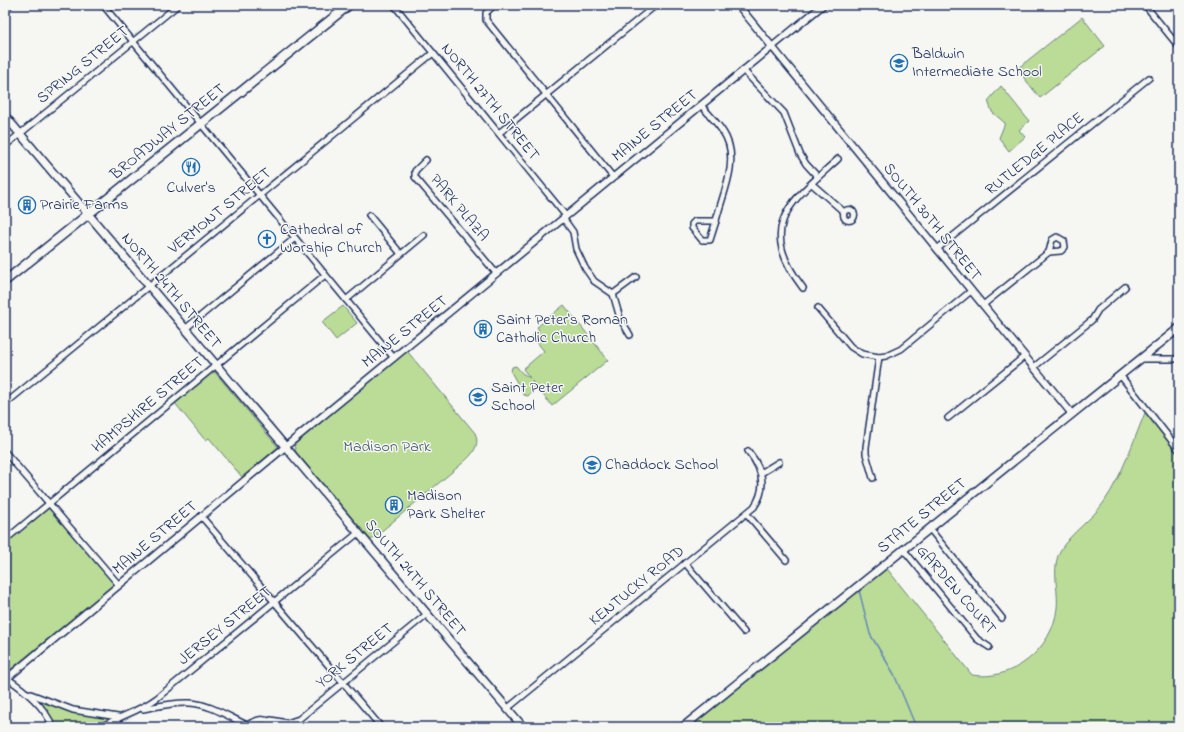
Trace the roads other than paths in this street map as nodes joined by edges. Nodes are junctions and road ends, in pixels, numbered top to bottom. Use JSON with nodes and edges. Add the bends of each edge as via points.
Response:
{"nodes":[{"id":1,"x":10,"y":5,"type":"edge"},
{"id":2,"x":103,"y":5,"type":"edge"},
{"id":3,"x":178,"y":5,"type":"edge"},
{"id":4,"x":349,"y":5,"type":"edge"},
{"id":5,"x":394,"y":5,"type":"edge"},
{"id":6,"x":494,"y":5,"type":"edge"},
{"id":7,"x":656,"y":5,"type":"edge"},
{"id":8,"x":738,"y":5,"type":"edge"},
{"id":9,"x":823,"y":5,"type":"edge"},
{"id":10,"x":1145,"y":5,"type":"edge"},
{"id":11,"x":5,"y":9,"type":"edge"},
{"id":12,"x":134,"y":41,"type":"junction"},
{"id":13,"x":771,"y":47,"type":"junction"},
{"id":14,"x":1179,"y":47,"type":"edge"},
{"id":15,"x":433,"y":53,"type":"junction"},
{"id":16,"x":743,"y":70,"type":"junction"},
{"id":17,"x":1149,"y":78,"type":"dead end"},
{"id":18,"x":546,"y":95,"type":"junction"},
{"id":19,"x":701,"y":105,"type":"junction"},
{"id":20,"x":5,"y":116,"type":"edge"},
{"id":21,"x":202,"y":123,"type":"junction"},
{"id":22,"x":20,"y":134,"type":"junction"},
{"id":23,"x":499,"y":134,"type":"junction"},
{"id":24,"x":5,"y":146,"type":"edge"},
{"id":25,"x":838,"y":159,"type":"dead end"},
{"id":26,"x":426,"y":160,"type":"dead end"},
{"id":27,"x":613,"y":177,"type":"junction"},
{"id":28,"x":818,"y":177,"type":"junction"},
{"id":29,"x":812,"y":184,"type":"junction"},
{"id":30,"x":260,"y":195,"type":"junction"},
{"id":31,"x":844,"y":212,"type":"dead end"},
{"id":32,"x":369,"y":214,"type":"dead end"},
{"id":33,"x":88,"y":215,"type":"junction"},
{"id":34,"x":565,"y":217,"type":"junction"},
{"id":35,"x":716,"y":221,"type":"junction"},
{"id":36,"x":424,"y":235,"type":"dead end"},
{"id":37,"x":295,"y":238,"type":"junction"},
{"id":38,"x":937,"y":250,"type":"junction"},
{"id":39,"x":1049,"y":252,"type":"dead end"},
{"id":40,"x":401,"y":254,"type":"junction"},
{"id":41,"x":496,"y":273,"type":"junction"},
{"id":42,"x":325,"y":275,"type":"junction"},
{"id":43,"x":636,"y":277,"type":"dead end"},
{"id":44,"x":5,"y":281,"type":"edge"},
{"id":45,"x":148,"y":286,"type":"junction"},
{"id":46,"x":1125,"y":286,"type":"dead end"},
{"id":47,"x":803,"y":288,"type":"dead end"},
{"id":48,"x":971,"y":291,"type":"junction"},
{"id":49,"x":613,"y":294,"type":"junction"},
{"id":50,"x":346,"y":300,"type":"junction"},
{"id":51,"x":983,"y":305,"type":"junction"},
{"id":52,"x":818,"y":308,"type":"dead end"},
{"id":53,"x":185,"y":328,"type":"junction"},
{"id":54,"x":1179,"y":328,"type":"edge"},
{"id":55,"x":630,"y":335,"type":"dead end"},
{"id":56,"x":1025,"y":356,"type":"junction"},
{"id":57,"x":879,"y":357,"type":"junction"},
{"id":58,"x":394,"y":358,"type":"junction"},
{"id":59,"x":1140,"y":359,"type":"junction"},
{"id":60,"x":1179,"y":359,"type":"edge"},
{"id":61,"x":216,"y":366,"type":"junction"},
{"id":62,"x":1034,"y":367,"type":"junction"},
{"id":63,"x":1120,"y":375,"type":"junction"},
{"id":64,"x":5,"y":404,"type":"edge"},
{"id":65,"x":1072,"y":414,"type":"junction"},
{"id":66,"x":948,"y":418,"type":"dead end"},
{"id":67,"x":285,"y":447,"type":"junction"},
{"id":68,"x":1179,"y":450,"type":"edge"},
{"id":69,"x":748,"y":451,"type":"dead end"},
{"id":70,"x":5,"y":452,"type":"edge"},
{"id":71,"x":779,"y":462,"type":"dead end"},
{"id":72,"x":761,"y":473,"type":"junction"},
{"id":73,"x":873,"y":478,"type":"dead end"},
{"id":74,"x":49,"y":504,"type":"junction"},
{"id":75,"x":747,"y":514,"type":"junction"},
{"id":76,"x":201,"y":516,"type":"junction"},
{"id":77,"x":929,"y":528,"type":"junction"},
{"id":78,"x":358,"y":533,"type":"junction"},
{"id":79,"x":5,"y":540,"type":"edge"},
{"id":80,"x":903,"y":549,"type":"junction"},
{"id":81,"x":786,"y":560,"type":"dead end"},
{"id":82,"x":685,"y":563,"type":"junction"},
{"id":83,"x":119,"y":585,"type":"junction"},
{"id":84,"x":274,"y":602,"type":"junction"},
{"id":85,"x":427,"y":614,"type":"junction"},
{"id":86,"x":1002,"y":618,"type":"dead end"},
{"id":87,"x":744,"y":632,"type":"dead end"},
{"id":88,"x":989,"y":647,"type":"dead end"},
{"id":89,"x":6,"y":679,"type":"edge"},
{"id":90,"x":343,"y":682,"type":"junction"},
{"id":91,"x":28,"y":693,"type":"junction"},
{"id":92,"x":508,"y":708,"type":"junction"},
{"id":93,"x":140,"y":710,"type":"junction"},
{"id":94,"x":117,"y":718,"type":"junction"},
{"id":95,"x":299,"y":719,"type":"junction"},
{"id":96,"x":271,"y":720,"type":"junction"},
{"id":97,"x":519,"y":725,"type":"edge"},
{"id":98,"x":246,"y":726,"type":"edge"},
{"id":99,"x":53,"y":727,"type":"edge"},
{"id":100,"x":101,"y":727,"type":"edge"},
{"id":101,"x":121,"y":727,"type":"edge"},
{"id":102,"x":277,"y":727,"type":"edge"},
{"id":103,"x":293,"y":727,"type":"edge"},
{"id":104,"x":381,"y":727,"type":"edge"},
{"id":105,"x":682,"y":727,"type":"edge"}],
"edges":[{"from":1,"to":11,"type":"street"},
{"from":2,"to":12,"type":"street"},
{"from":3,"to":12,"type":"street","name":"SPRING STREET"},
{"from":4,"to":21,"type":"main road","name":"BROADWAY STREET"},
{"from":5,"to":15,"type":"street","name":"NORTH 27TH STREET"},
{"from":6,"to":18,"type":"street","via":[[486,13],[486,20]]},
{"from":7,"to":18,"type":"street"},
{"from":8,"to":13,"type":"street","name":"SOUTH 30TH STREET"},
{"from":9,"to":13,"type":"street","name":"MAINE STREET"},
{"from":10,"to":14,"type":"street"},
{"from":12,"to":21,"type":"street"},
{"from":12,"to":22,"type":"street","name":"SPRING STREET"},
{"from":13,"to":16,"type":"street","name":"MAINE STREET"},
{"from":13,"to":38,"type":"street","name":"SOUTH 30TH STREET"},
{"from":15,"to":23,"type":"street","name":"NORTH 27TH STREET"},
{"from":15,"to":30,"type":"street","name":"VERMONT STREET"},
{"from":16,"to":19,"type":"street","name":"MAINE STREET"},
{"from":16,"to":28,"type":"street","via":[[784,113],[800,154]]},
{"from":17,"to":38,"type":"street","name":"RUTLEDGE PLACE"},
{"from":18,"to":23,"type":"street"},
{"from":18,"to":27,"type":"street"},
{"from":19,"to":27,"type":"street","name":"MAINE STREET"},
{"from":19,"to":35,"type":"street","via":[[724,133],[731,152],[731,164]]},
{"from":20,"to":22,"type":"main road","name":"NORTH 24TH STREET"},
{"from":21,"to":30,"type":"street"},
{"from":21,"to":33,"type":"main road","name":"BROADWAY STREET"},
{"from":22,"to":24,"type":"street","name":"SPRING STREET"},
{"from":22,"to":33,"type":"main road","name":"NORTH 24TH STREET"},
{"from":23,"to":34,"type":"street","name":"NORTH 27TH STREET"},
{"from":25,"to":28,"type":"street"},
{"from":26,"to":41,"type":"street","name":"PARK PLAZA","via":[[415,171],[415,177]]},
{"from":27,"to":34,"type":"street","name":"MAINE STREET"},
{"from":28,"to":29,"type":"street"},
{"from":29,"to":31,"type":"street"},
{"from":29,"to":47,"type":"street","via":[[790,206],[780,227],[784,259]]},
{"from":30,"to":37,"type":"street"},
{"from":30,"to":45,"type":"street","name":"VERMONT STREET"},
{"from":32,"to":40,"type":"street"},
{"from":33,"to":44,"type":"main road","name":"BROADWAY STREET"},
{"from":33,"to":45,"type":"main road","name":"NORTH 24TH STREET"},
{"from":34,"to":41,"type":"street","name":"MAINE STREET"},
{"from":34,"to":49,"type":"street","name":"NORTH 27TH STREET","via":[[573,232],[576,249],[590,276],[598,285]]},
{"from":35,"to":35,"type":"street","via":[[696,221],[691,226],[702,240],[707,241],[712,238]]},
{"from":36,"to":40,"type":"street"},
{"from":37,"to":42,"type":"street"},
{"from":37,"to":53,"type":"street"},
{"from":38,"to":48,"type":"street","name":"SOUTH 30TH STREET"},
{"from":39,"to":51,"type":"street"},
{"from":40,"to":50,"type":"street"},
{"from":41,"to":58,"type":"street","name":"MAINE STREET"},
{"from":42,"to":50,"type":"street"},
{"from":42,"to":61,"type":"street","name":"HAMPSHIRE STREET"},
{"from":43,"to":49,"type":"street"},
{"from":45,"to":53,"type":"main road","name":"NORTH 24TH STREET"},
{"from":45,"to":64,"type":"street","name":"VERMONT STREET"},
{"from":46,"to":62,"type":"street","via":[[1098,310],[1092,320]]},
{"from":48,"to":51,"type":"street","name":"SOUTH 30TH STREET"},
{"from":48,"to":57,"type":"street","via":[[901,348]]},
{"from":49,"to":55,"type":"street","via":[[620,318]]},
{"from":50,"to":58,"type":"street"},
{"from":51,"to":56,"type":"street","name":"SOUTH 30TH STREET"},
{"from":52,"to":57,"type":"street","via":[[851,347],[862,354]]},
{"from":53,"to":61,"type":"main road","name":"NORTH 24TH STREET"},
{"from":54,"to":59,"type":"main road","name":"STATE STREET"},
{"from":56,"to":62,"type":"street","name":"SOUTH 30TH STREET"},
{"from":56,"to":66,"type":"street"},
{"from":57,"to":73,"type":"street","via":[[866,447]]},
{"from":58,"to":67,"type":"street","name":"MAINE STREET"},
{"from":59,"to":60,"type":"street"},
{"from":59,"to":63,"type":"main road","name":"STATE STREET"},
{"from":61,"to":67,"type":"main road","name":"NORTH 24TH STREET"},
{"from":61,"to":74,"type":"street","name":"HAMPSHIRE STREET"},
{"from":62,"to":65,"type":"street","name":"SOUTH 30TH STREET"},
{"from":63,"to":65,"type":"main road","name":"STATE STREET"},
{"from":63,"to":68,"type":"street"},
{"from":65,"to":77,"type":"main road","name":"STATE STREET"},
{"from":67,"to":76,"type":"street","name":"MAINE STREET"},
{"from":67,"to":78,"type":"main road","name":"SOUTH 24TH STREET"},
{"from":69,"to":72,"type":"street","name":"KENTUCKY ROAD"},
{"from":70,"to":74,"type":"street"},
{"from":71,"to":72,"type":"street"},
{"from":72,"to":75,"type":"street","name":"KENTUCKY ROAD","via":[[761,492],[757,503]]},
{"from":74,"to":79,"type":"street","name":"HAMPSHIRE STREET"},
{"from":74,"to":83,"type":"street"},
{"from":75,"to":81,"type":"street"},
{"from":75,"to":82,"type":"street","name":"KENTUCKY ROAD"},
{"from":76,"to":83,"type":"street","name":"MAINE STREET"},
{"from":76,"to":84,"type":"street"},
{"from":77,"to":80,"type":"main road","name":"STATE STREET"},
{"from":77,"to":86,"type":"street"},
{"from":78,"to":84,"type":"street","name":"JERSEY STREET"},
{"from":78,"to":85,"type":"main road","name":"SOUTH 24TH STREET"},
{"from":80,"to":88,"type":"street","name":"GARDEN COURT","via":[[977,639]]},
{"from":80,"to":105,"type":"main road","name":"STATE STREET"},
{"from":82,"to":87,"type":"street"},
{"from":82,"to":92,"type":"street","name":"KENTUCKY ROAD"},
{"from":83,"to":89,"type":"street","name":"MAINE STREET"},
{"from":84,"to":90,"type":"street"},
{"from":84,"to":93,"type":"street","name":"JERSEY STREET"},
{"from":85,"to":90,"type":"street","name":"YORK STREET"},
{"from":85,"to":92,"type":"main road","name":"SOUTH 24TH STREET"},
{"from":89,"to":91,"type":"street"},
{"from":90,"to":95,"type":"street","name":"YORK STREET"},
{"from":90,"to":104,"type":"street"},
{"from":91,"to":94,"type":"street","via":[[73,710]]},
{"from":91,"to":99,"type":"street"},
{"from":92,"to":97,"type":"main road","name":"SOUTH 24TH STREET"},
{"from":93,"to":94,"type":"street","name":"JERSEY STREET"},
{"from":93,"to":98,"type":"street","via":[[190,703],[208,707]]},
{"from":94,"to":100,"type":"street","name":"JERSEY STREET"},
{"from":94,"to":101,"type":"street"},
{"from":95,"to":96,"type":"street","via":[[287,722]]},
{"from":95,"to":103,"type":"street","name":"YORK STREET"},
{"from":96,"to":98,"type":"street","via":[[260,720]]},
{"from":96,"to":102,"type":"street"}]}
